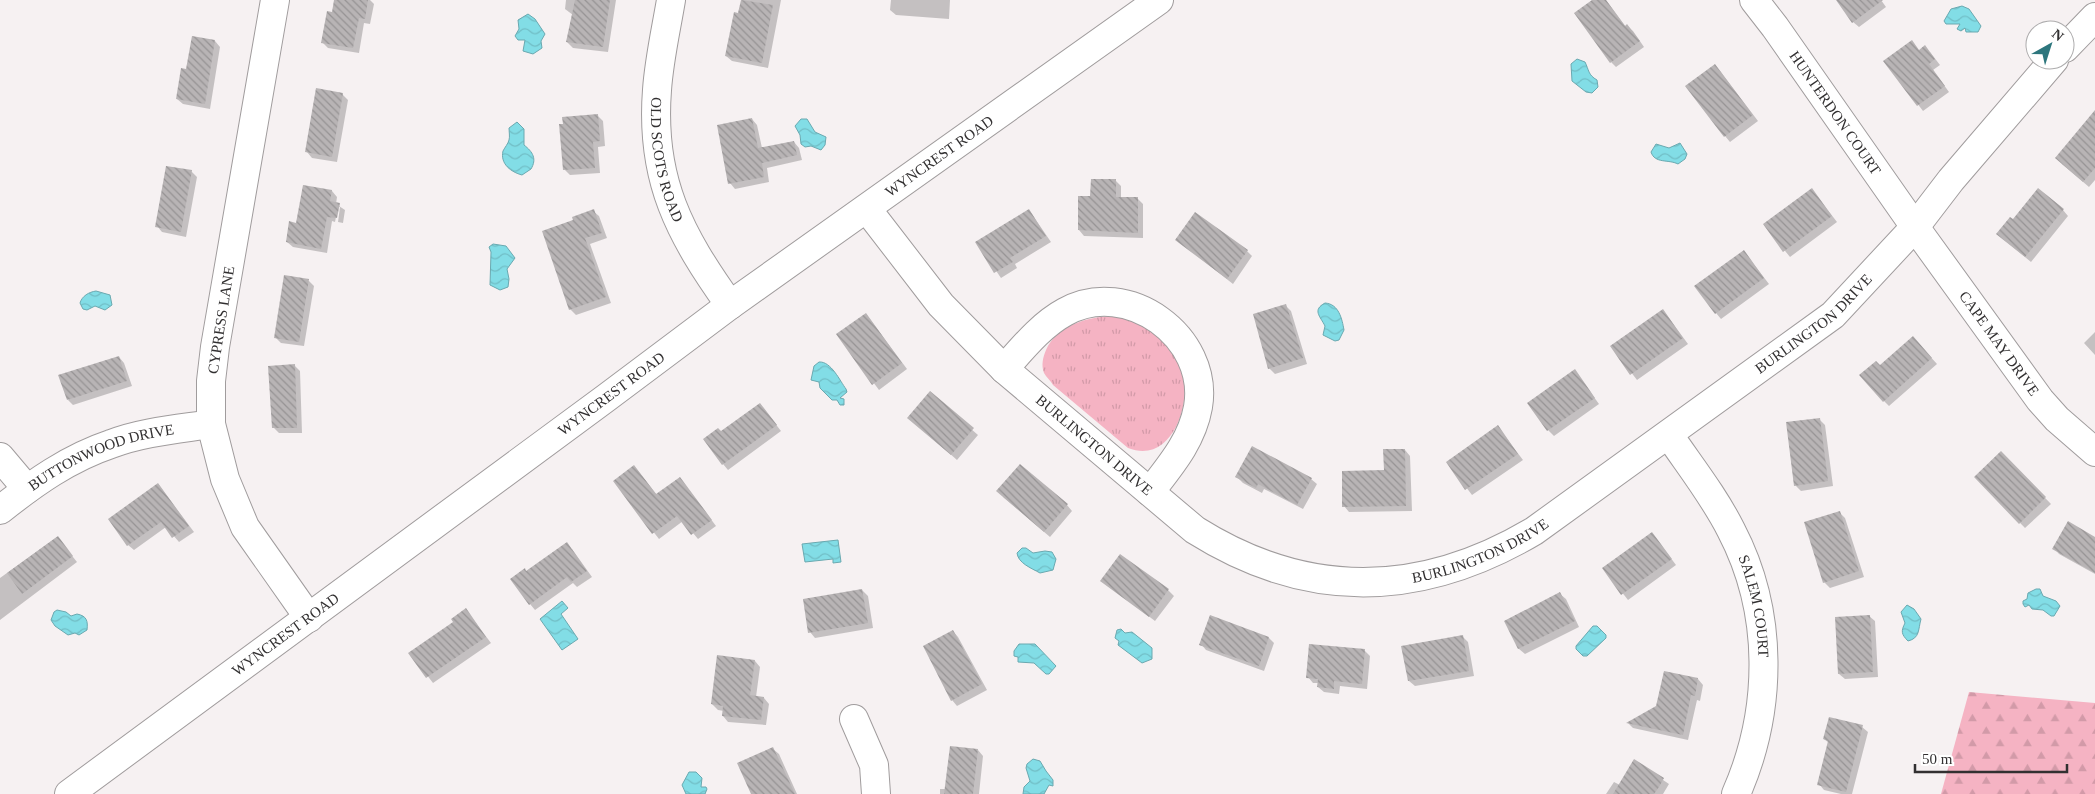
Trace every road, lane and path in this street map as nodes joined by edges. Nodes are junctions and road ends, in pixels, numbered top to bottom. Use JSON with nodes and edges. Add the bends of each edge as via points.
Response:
{"nodes":[{"id":1,"x":275,"y":0,"type":"edge"},
{"id":2,"x":672,"y":0,"type":"edge"},
{"id":3,"x":1159,"y":0,"type":"edge"},
{"id":4,"x":1754,"y":0,"type":"edge"},
{"id":5,"x":2095,"y":18,"type":"edge"},
{"id":6,"x":2075,"y":38,"type":"edge"},
{"id":7,"x":2045,"y":70,"type":"edge"},
{"id":8,"x":867,"y":209,"type":"junction"},
{"id":9,"x":1914,"y":227,"type":"junction"},
{"id":10,"x":730,"y":305,"type":"junction"},
{"id":11,"x":1004,"y":369,"type":"junction"},
{"id":12,"x":211,"y":424,"type":"junction"},
{"id":13,"x":1669,"y":435,"type":"junction"},
{"id":14,"x":2095,"y":452,"type":"edge"},
{"id":15,"x":0,"y":457,"type":"edge"},
{"id":16,"x":26,"y":489,"type":"junction"},
{"id":17,"x":1150,"y":492,"type":"junction"},
{"id":18,"x":0,"y":510,"type":"edge"},
{"id":19,"x":309,"y":618,"type":"junction"},
{"id":20,"x":854,"y":719,"type":"dead end"},
{"id":21,"x":69,"y":794,"type":"edge"},
{"id":22,"x":876,"y":794,"type":"edge"},
{"id":23,"x":1736,"y":794,"type":"edge"}],
"edges":[{"from":1,"to":12,"type":"street","name":"CYPRESS LANE","via":[[215,347]]},
{"from":2,"to":10,"type":"street","name":"OLD SCOTS ROAD","via":[[656,91],[656,131],[662,173],[680,227],[698,260]]},
{"from":3,"to":8,"type":"street","name":"WYNCREST ROAD"},
{"from":4,"to":9,"type":"street","name":"HUNTERDON COURT"},
{"from":5,"to":6,"type":"street"},
{"from":7,"to":9,"type":"street","name":"BURLINGTON DRIVE"},
{"from":8,"to":10,"type":"street","name":"WYNCREST ROAD"},
{"from":8,"to":11,"type":"street","name":"BURLINGTON DRIVE","via":[[941,305]]},
{"from":9,"to":13,"type":"street","name":"BURLINGTON DRIVE","via":[[1833,315]]},
{"from":9,"to":14,"type":"street","name":"CAPE MAY DRIVE","via":[[2040,400],[2056,419]]},
{"from":10,"to":19,"type":"street","name":"WYNCREST ROAD"},
{"from":11,"to":17,"type":"street","name":"BURLINGTON DRIVE"},
{"from":11,"to":17,"type":"street","via":[[1052,320],[1066,311],[1088,304],[1129,304],[1153,315],[1172,329],[1190,356],[1197,376],[1198,407],[1193,430]]},
{"from":12,"to":16,"type":"street","name":"BUTTONWOOD DRIVE","via":[[140,435],[112,443],[78,458]]},
{"from":12,"to":19,"type":"street","name":"CYPRESS LANE","via":[[225,479],[242,520]]},
{"from":13,"to":17,"type":"street","name":"BURLINGTON DRIVE","via":[[1507,547],[1439,572],[1386,582],[1346,582],[1307,577],[1238,554],[1195,530]]},
{"from":13,"to":23,"type":"street","name":"SALEM COURT","via":[[1732,532],[1746,563],[1761,622],[1764,688],[1755,744]]},
{"from":15,"to":16,"type":"street"},
{"from":16,"to":18,"type":"street","name":"BUTTONWOOD DRIVE"},
{"from":19,"to":21,"type":"street","name":"WYNCREST ROAD"},
{"from":20,"to":22,"type":"street","via":[[874,766]]}]}
